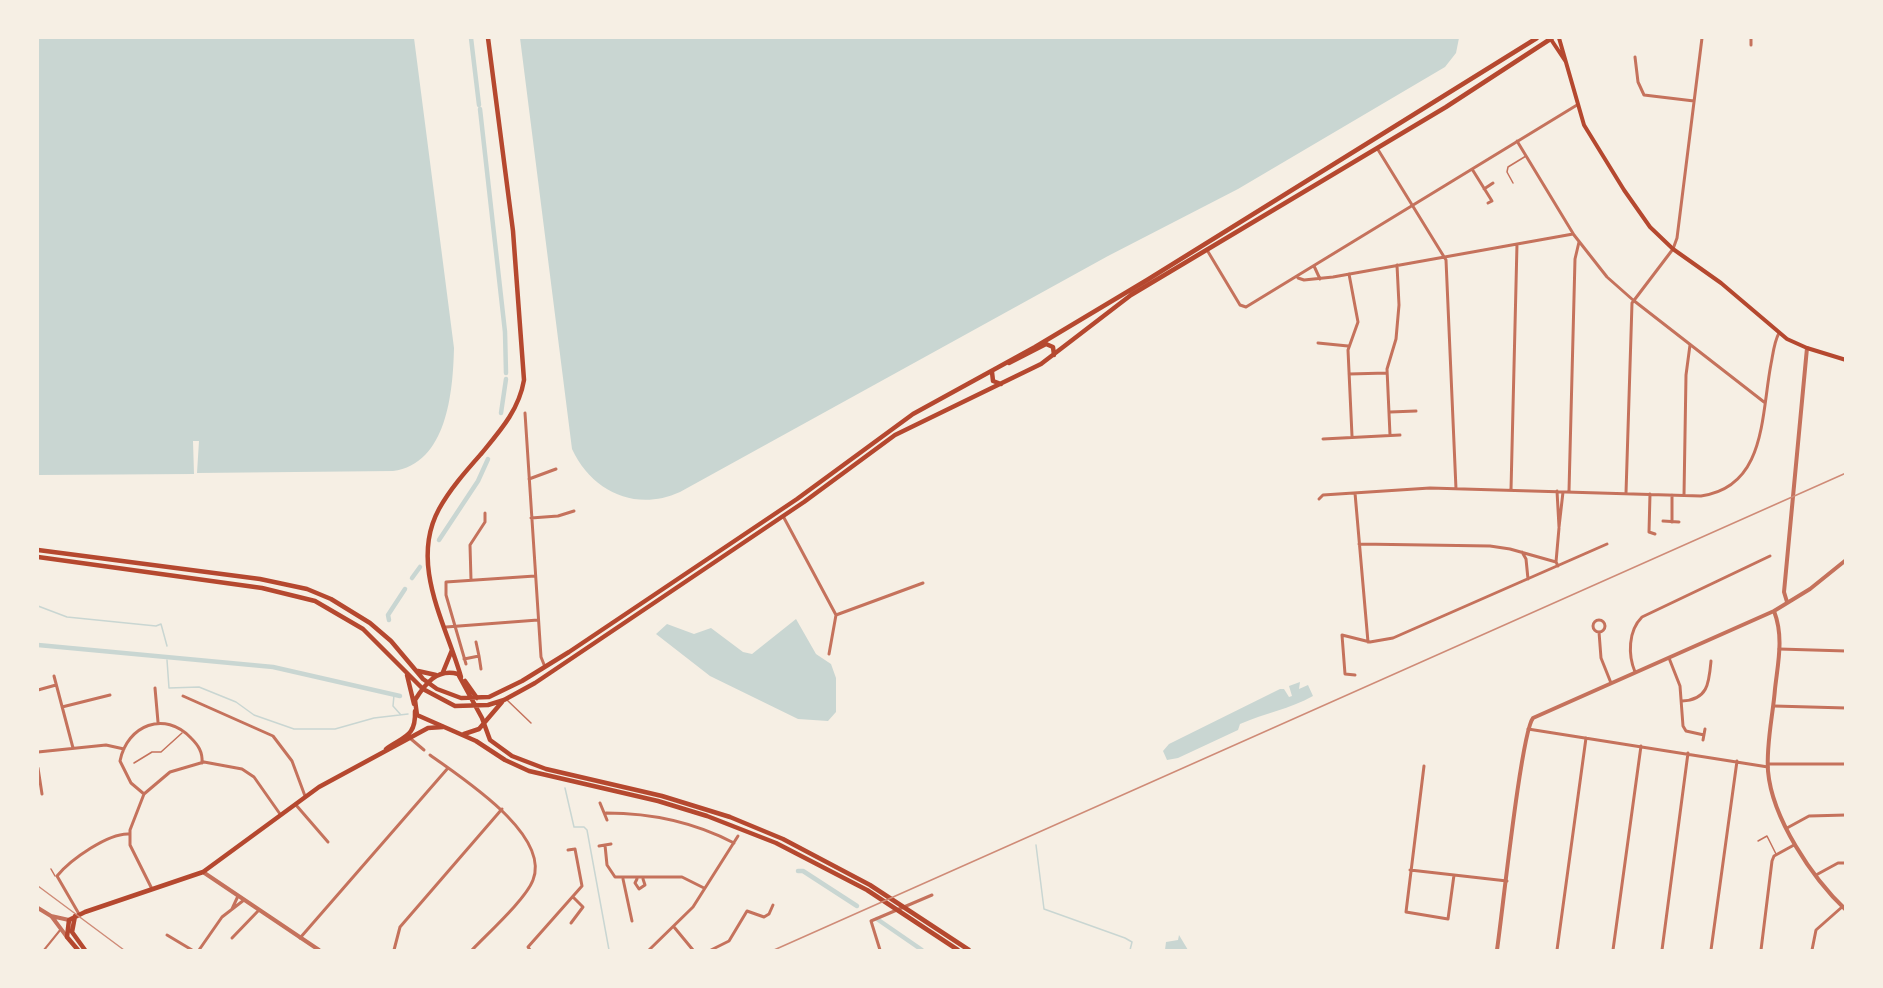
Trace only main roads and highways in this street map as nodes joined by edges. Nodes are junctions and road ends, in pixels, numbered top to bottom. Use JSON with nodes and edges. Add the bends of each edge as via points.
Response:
{"nodes":[{"id":1,"x":488,"y":38,"type":"edge"},
{"id":2,"x":1536,"y":38,"type":"edge"},
{"id":3,"x":1551,"y":38,"type":"edge"},
{"id":4,"x":1559,"y":38,"type":"edge"},
{"id":5,"x":1566,"y":63,"type":"junction"},
{"id":6,"x":1053,"y":355,"type":"junction"},
{"id":7,"x":1845,"y":360,"type":"edge"},
{"id":8,"x":1004,"y":364,"type":"junction"},
{"id":9,"x":992,"y":371,"type":"junction"},
{"id":10,"x":1003,"y":384,"type":"junction"},
{"id":11,"x":38,"y":550,"type":"edge"},
{"id":12,"x":38,"y":557,"type":"edge"},
{"id":13,"x":453,"y":647,"type":"junction"},
{"id":14,"x":415,"y":670,"type":"junction"},
{"id":15,"x":443,"y":672,"type":"junction"},
{"id":16,"x":406,"y":674,"type":"junction"},
{"id":17,"x":437,"y":675,"type":"junction"},
{"id":18,"x":461,"y":677,"type":"junction"},
{"id":19,"x":428,"y":683,"type":"junction"},
{"id":20,"x":423,"y":689,"type":"junction"},
{"id":21,"x":471,"y":697,"type":"junction"},
{"id":22,"x":505,"y":699,"type":"junction"},
{"id":23,"x":414,"y":704,"type":"junction"},
{"id":24,"x":465,"y":707,"type":"junction"},
{"id":25,"x":476,"y":707,"type":"junction"},
{"id":26,"x":415,"y":711,"type":"junction"},
{"id":27,"x":484,"y":723,"type":"junction"},
{"id":28,"x":443,"y":727,"type":"junction"},
{"id":29,"x":463,"y":735,"type":"junction"},
{"id":30,"x":374,"y":757,"type":"junction"},
{"id":31,"x":738,"y":824,"type":"junction"},
{"id":32,"x":905,"y":911,"type":"junction"},
{"id":33,"x":77,"y":915,"type":"junction"},
{"id":34,"x":65,"y":927,"type":"junction"},
{"id":35,"x":78,"y":951,"type":"edge"},
{"id":36,"x":85,"y":951,"type":"edge"},
{"id":37,"x":958,"y":951,"type":"edge"},
{"id":38,"x":969,"y":951,"type":"edge"}],
"edges":[{"from":1,"to":13,"type":"main road","via":[[513,231],[524,380],[508,420],[446,498],[430,531],[428,573]]},
{"from":2,"to":8,"type":"main road"},
{"from":3,"to":5,"type":"main road"},
{"from":3,"to":6,"type":"main road","via":[[1446,107],[1115,306]]},
{"from":4,"to":5,"type":"main road"},
{"from":5,"to":7,"type":"main road","via":[[1588,133],[1650,227],[1779,333],[1807,348]]},
{"from":6,"to":8,"type":"main road","via":[[1053,346],[1046,344],[1014,363]]},
{"from":6,"to":10,"type":"main road"},
{"from":8,"to":9,"type":"main road"},
{"from":9,"to":10,"type":"main road","via":[[993,381]]},
{"from":9,"to":21,"type":"main road","via":[[896,426],[797,499],[545,667],[497,694]]},
{"from":10,"to":22,"type":"main road","via":[[895,435],[783,516]]},
{"from":11,"to":14,"type":"main road","via":[[251,577],[307,589],[370,623]]},
{"from":12,"to":16,"type":"main road","via":[[262,588],[304,598],[363,629]]},
{"from":13,"to":15,"type":"main road"},
{"from":13,"to":18,"type":"main road"},
{"from":14,"to":17,"type":"main road"},
{"from":14,"to":19,"type":"main road"},
{"from":15,"to":17,"type":"main road"},
{"from":15,"to":18,"type":"main road"},
{"from":16,"to":20,"type":"main road"},
{"from":16,"to":23,"type":"main road"},
{"from":17,"to":19,"type":"main road"},
{"from":18,"to":21,"type":"main road"},
{"from":18,"to":21,"type":"main road"},
{"from":19,"to":20,"type":"main road"},
{"from":19,"to":21,"type":"main road","via":[[454,696]]},
{"from":20,"to":23,"type":"main road"},
{"from":20,"to":24,"type":"main road","via":[[441,701]]},
{"from":21,"to":24,"type":"main road"},
{"from":21,"to":25,"type":"main road"},
{"from":22,"to":25,"type":"main road"},
{"from":22,"to":27,"type":"main road"},
{"from":23,"to":26,"type":"main road"},
{"from":24,"to":25,"type":"main road"},
{"from":25,"to":27,"type":"main road"},
{"from":26,"to":28,"type":"main road"},
{"from":26,"to":30,"type":"main road","via":[[416,724],[410,734]]},
{"from":27,"to":29,"type":"main road","via":[[475,732]]},
{"from":27,"to":31,"type":"main road","via":[[493,743],[523,761],[655,794]]},
{"from":28,"to":29,"type":"main road"},
{"from":28,"to":30,"type":"main road","via":[[428,728]]},
{"from":29,"to":31,"type":"main road","via":[[529,771]]},
{"from":30,"to":33,"type":"main road","via":[[305,796],[202,872]]},
{"from":31,"to":32,"type":"main road","via":[[800,847]]},
{"from":32,"to":37,"type":"main road"},
{"from":32,"to":38,"type":"main road"},
{"from":33,"to":34,"type":"main road"},
{"from":33,"to":34,"type":"main road"},
{"from":34,"to":35,"type":"main road","via":[[67,937]]},
{"from":34,"to":36,"type":"main road"}]}
